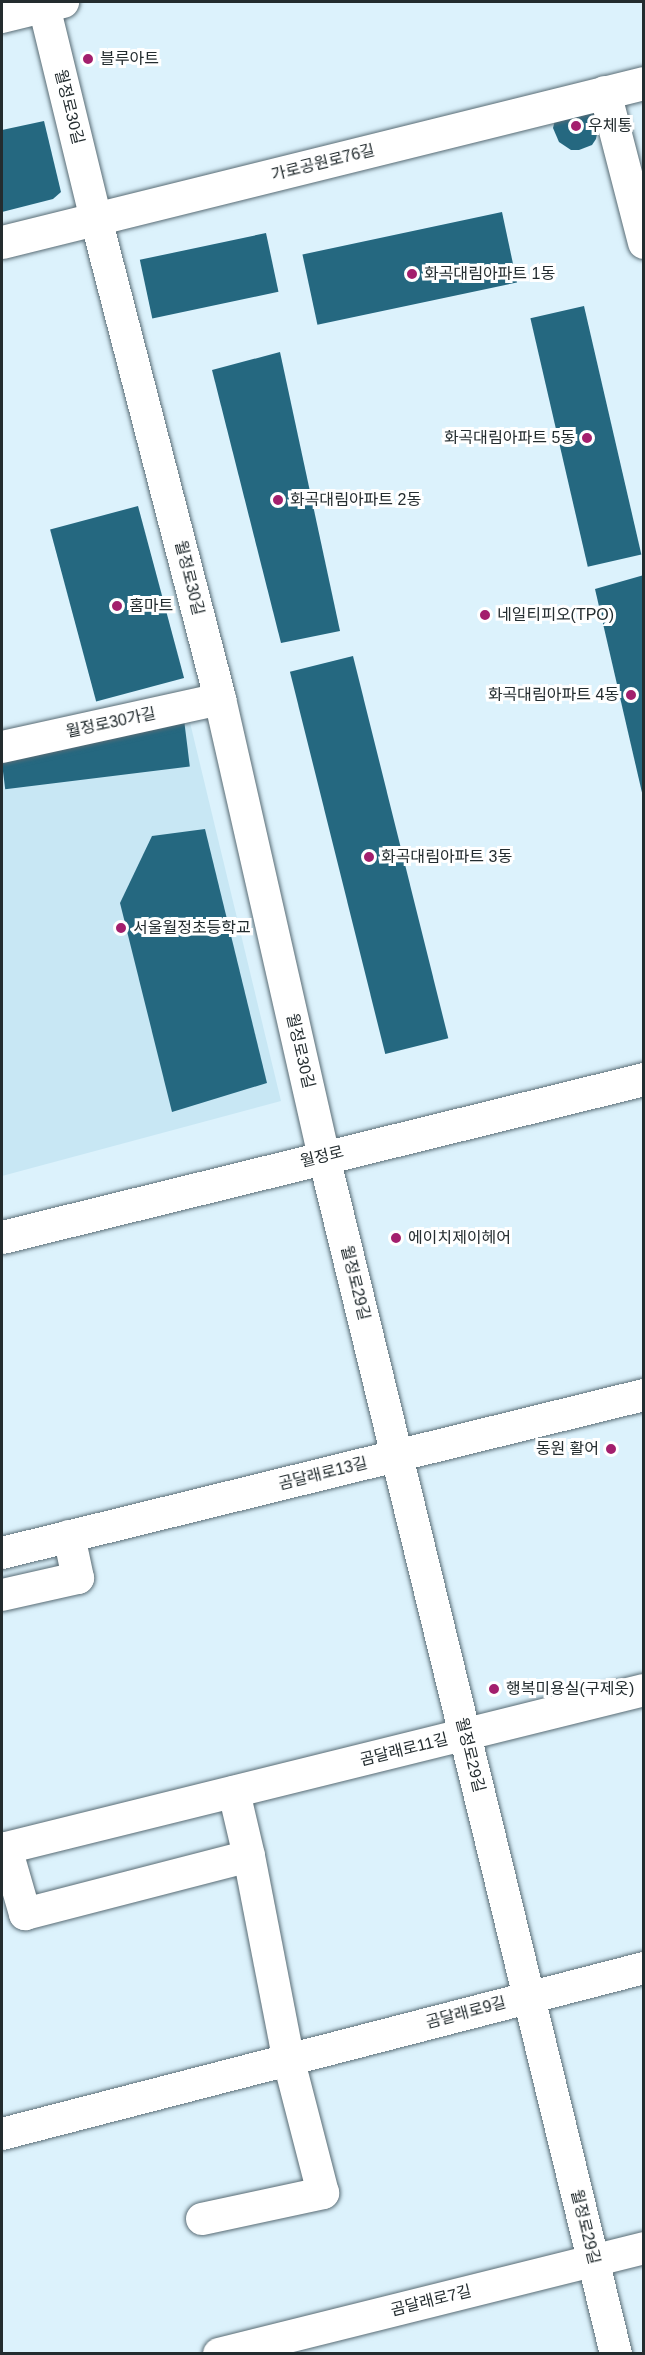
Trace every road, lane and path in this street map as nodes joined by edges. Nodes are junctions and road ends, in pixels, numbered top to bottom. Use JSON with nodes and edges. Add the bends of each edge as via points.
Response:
{"nodes":[{"id":1,"x":50,"y":3,"type":"edge"},
{"id":2,"x":2,"y":17,"type":"edge"},
{"id":3,"x":644,"y":83,"type":"edge"},
{"id":4,"x":604,"y":92,"type":"junction"},
{"id":5,"x":96,"y":219,"type":"junction"},
{"id":6,"x":2,"y":242,"type":"edge"},
{"id":7,"x":644,"y":243,"type":"edge"},
{"id":8,"x":220,"y":699,"type":"junction"},
{"id":9,"x":2,"y":747,"type":"edge"},
{"id":10,"x":644,"y":1079,"type":"edge"},
{"id":11,"x":324,"y":1157,"type":"junction"},
{"id":12,"x":2,"y":1237,"type":"edge"},
{"id":13,"x":644,"y":1395,"type":"edge"},
{"id":14,"x":397,"y":1455,"type":"junction"},
{"id":15,"x":69,"y":1536,"type":"junction"},
{"id":16,"x":2,"y":1553,"type":"edge"},
{"id":17,"x":2,"y":1595,"type":"edge"},
{"id":18,"x":644,"y":1689,"type":"edge"},
{"id":19,"x":465,"y":1734,"type":"junction"},
{"id":20,"x":234,"y":1792,"type":"junction"},
{"id":21,"x":4,"y":1848,"type":"edge"},
{"id":22,"x":249,"y":1856,"type":"junction"},
{"id":23,"x":644,"y":1968,"type":"edge"},
{"id":24,"x":529,"y":1996,"type":"junction"},
{"id":25,"x":289,"y":2062,"type":"junction"},
{"id":26,"x":2,"y":2134,"type":"edge"},
{"id":27,"x":202,"y":2219,"type":"dead end"},
{"id":28,"x":644,"y":2248,"type":"edge"},
{"id":29,"x":594,"y":2261,"type":"junction"},
{"id":30,"x":219,"y":2354,"type":"edge"},
{"id":31,"x":616,"y":2354,"type":"edge"}],
"edges":[{"from":1,"to":2,"type":"street"},
{"from":1,"to":5,"type":"street","name":"월정로30길"},
{"from":3,"to":4,"type":"street","name":"가로공원로76길"},
{"from":4,"to":5,"type":"street","name":"가로공원로76길"},
{"from":4,"to":7,"type":"street"},
{"from":5,"to":6,"type":"street","name":"가로공원로76길"},
{"from":5,"to":8,"type":"street","name":"월정로30길"},
{"from":8,"to":9,"type":"street","name":"월정로30가길"},
{"from":8,"to":11,"type":"street","name":"월정로30길"},
{"from":10,"to":11,"type":"street","name":"월정로"},
{"from":11,"to":12,"type":"street","name":"월정로"},
{"from":11,"to":14,"type":"street","name":"월정로29길"},
{"from":13,"to":14,"type":"street","name":"곰달래로13길"},
{"from":14,"to":15,"type":"street","name":"곰달래로13길"},
{"from":14,"to":19,"type":"street","name":"월정로29길"},
{"from":15,"to":16,"type":"street","name":"곰달래로13길"},
{"from":15,"to":17,"type":"street","via":[[78,1578]]},
{"from":18,"to":19,"type":"street","name":"곰달래로11길"},
{"from":19,"to":20,"type":"street","name":"곰달래로11길"},
{"from":19,"to":24,"type":"street","name":"월정로29길"},
{"from":20,"to":21,"type":"street","name":"곰달래로11길"},
{"from":20,"to":22,"type":"street"},
{"from":21,"to":22,"type":"street","name":"곰달래로11길","via":[[25,1914]]},
{"from":22,"to":25,"type":"street"},
{"from":23,"to":24,"type":"street","name":"곰달래로9길"},
{"from":24,"to":25,"type":"street","name":"곰달래로9길"},
{"from":24,"to":29,"type":"street","name":"월정로29길"},
{"from":25,"to":26,"type":"street","name":"곰달래로9길"},
{"from":25,"to":27,"type":"street","via":[[323,2193]]},
{"from":28,"to":29,"type":"street","name":"곰달래로7길"},
{"from":29,"to":30,"type":"street","name":"곰달래로7길"},
{"from":29,"to":31,"type":"street","name":"월정로29길"}]}
